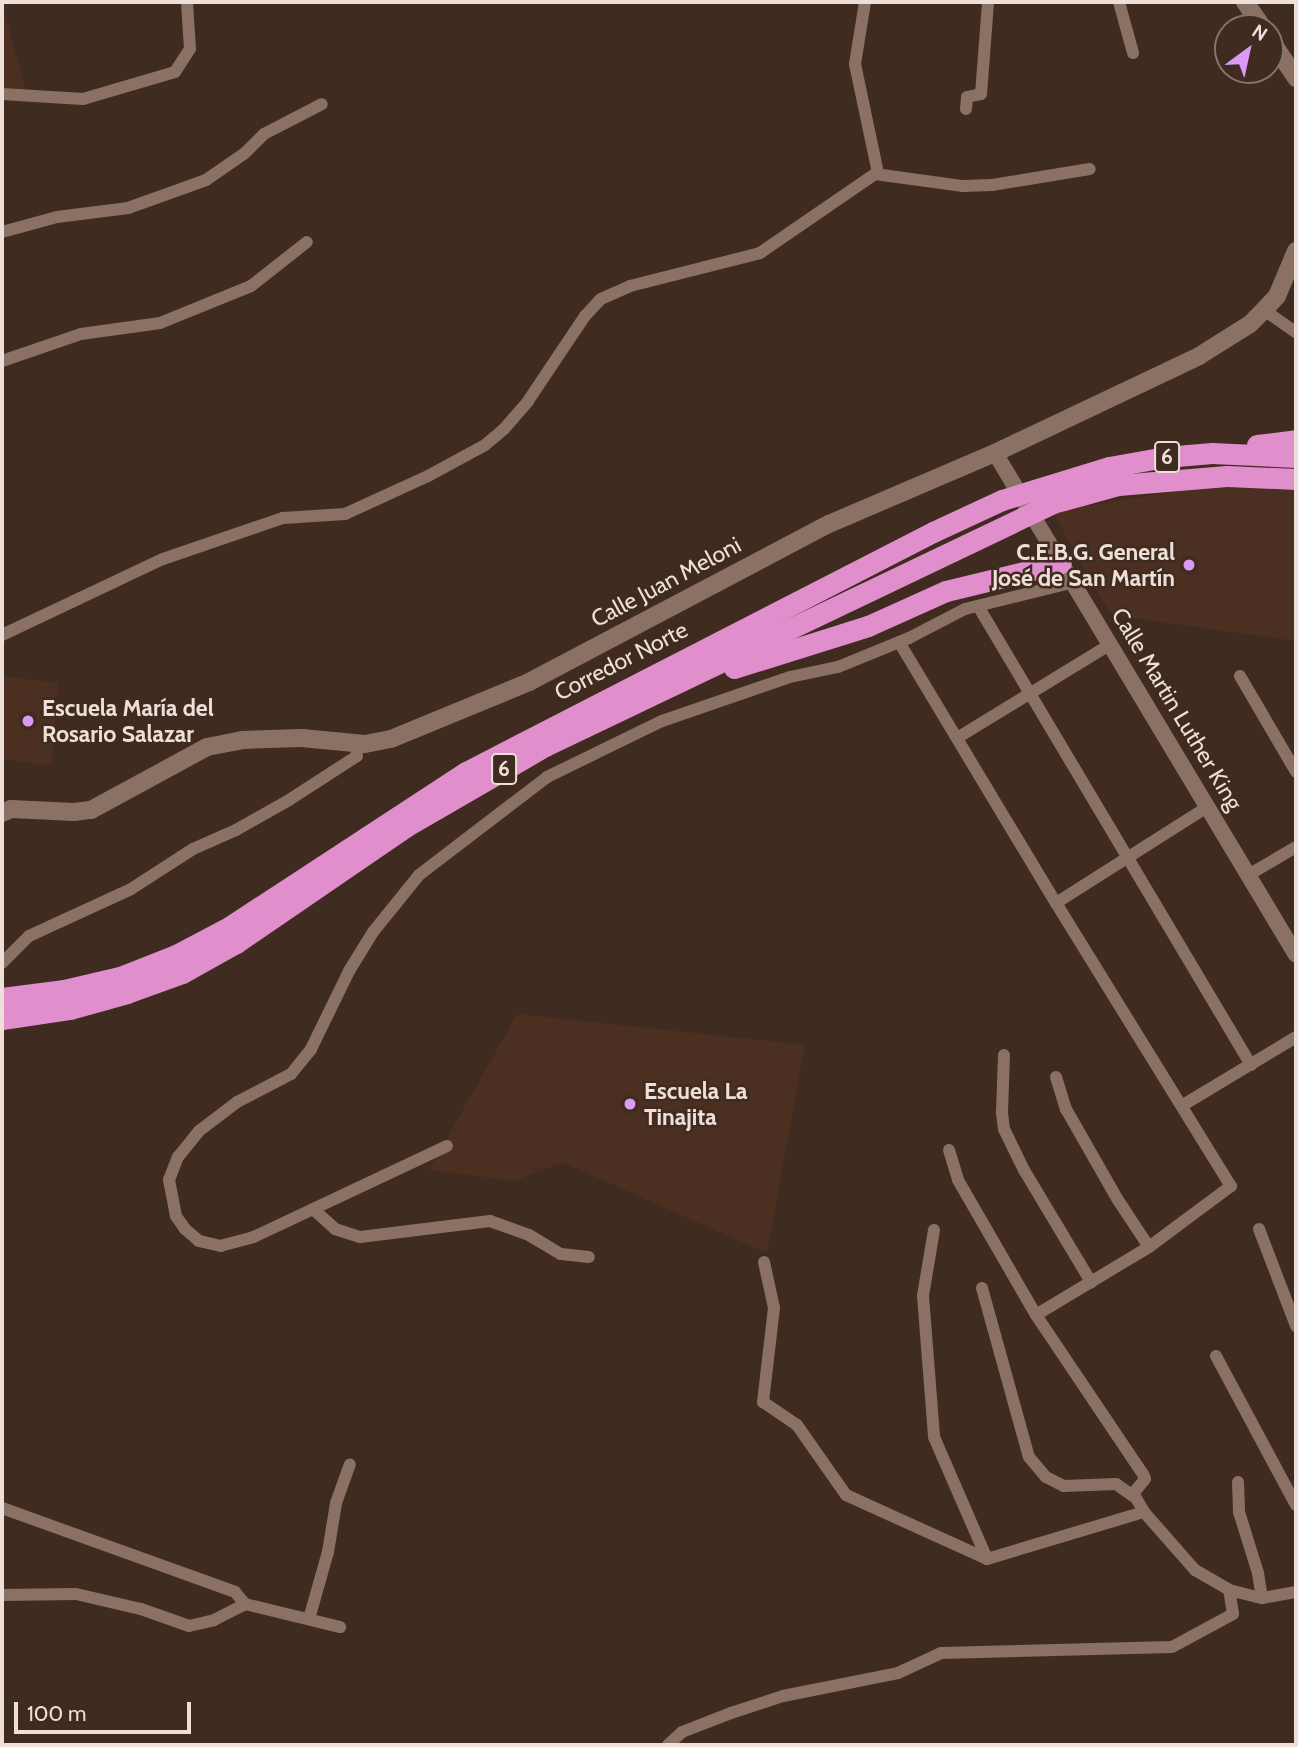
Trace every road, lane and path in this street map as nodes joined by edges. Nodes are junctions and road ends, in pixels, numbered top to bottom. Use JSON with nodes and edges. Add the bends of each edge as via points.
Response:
{"nodes":[{"id":1,"x":865,"y":2,"type":"edge"},
{"id":2,"x":988,"y":2,"type":"edge"},
{"id":3,"x":1119,"y":2,"type":"edge"},
{"id":4,"x":188,"y":8,"type":"edge"},
{"id":5,"x":1133,"y":53,"type":"dead end"},
{"id":6,"x":1284,"y":60,"type":"edge"},
{"id":7,"x":1296,"y":78,"type":"edge"},
{"id":8,"x":2,"y":94,"type":"edge"},
{"id":9,"x":322,"y":103,"type":"dead end"},
{"id":10,"x":966,"y":109,"type":"dead end"},
{"id":11,"x":1090,"y":169,"type":"dead end"},
{"id":12,"x":878,"y":173,"type":"junction"},
{"id":13,"x":2,"y":232,"type":"edge"},
{"id":14,"x":307,"y":242,"type":"dead end"},
{"id":15,"x":1296,"y":252,"type":"edge"},
{"id":16,"x":1264,"y":310,"type":"junction"},
{"id":17,"x":1296,"y":332,"type":"edge"},
{"id":18,"x":2,"y":361,"type":"edge"},
{"id":19,"x":1296,"y":440,"type":"edge"},
{"id":20,"x":995,"y":453,"type":"junction"},
{"id":21,"x":1212,"y":453,"type":"junction"},
{"id":22,"x":1296,"y":457,"type":"edge"},
{"id":23,"x":1296,"y":479,"type":"edge"},
{"id":24,"x":1047,"y":495,"type":"junction"},
{"id":25,"x":1061,"y":563,"type":"junction"},
{"id":26,"x":1073,"y":582,"type":"junction"},
{"id":27,"x":978,"y":607,"type":"junction"},
{"id":28,"x":2,"y":635,"type":"edge"},
{"id":29,"x":900,"y":642,"type":"junction"},
{"id":30,"x":1111,"y":644,"type":"junction"},
{"id":31,"x":1240,"y":676,"type":"dead end"},
{"id":32,"x":668,"y":688,"type":"junction"},
{"id":33,"x":1029,"y":694,"type":"junction"},
{"id":34,"x":957,"y":738,"type":"junction"},
{"id":35,"x":356,"y":743,"type":"junction"},
{"id":36,"x":1296,"y":772,"type":"edge"},
{"id":37,"x":1209,"y":806,"type":"junction"},
{"id":38,"x":2,"y":813,"type":"edge"},
{"id":39,"x":1296,"y":847,"type":"edge"},
{"id":40,"x":1127,"y":858,"type":"junction"},
{"id":41,"x":1250,"y":874,"type":"junction"},
{"id":42,"x":1056,"y":903,"type":"junction"},
{"id":43,"x":1296,"y":955,"type":"edge"},
{"id":44,"x":2,"y":963,"type":"edge"},
{"id":45,"x":2,"y":998,"type":"edge"},
{"id":46,"x":2,"y":1019,"type":"edge"},
{"id":47,"x":1296,"y":1037,"type":"edge"},
{"id":48,"x":1004,"y":1055,"type":"dead end"},
{"id":49,"x":1251,"y":1065,"type":"junction"},
{"id":50,"x":1056,"y":1077,"type":"dead end"},
{"id":51,"x":1183,"y":1105,"type":"junction"},
{"id":52,"x":447,"y":1146,"type":"dead end"},
{"id":53,"x":949,"y":1150,"type":"dead end"},
{"id":54,"x":313,"y":1209,"type":"junction"},
{"id":55,"x":1259,"y":1229,"type":"dead end"},
{"id":56,"x":933,"y":1230,"type":"dead end"},
{"id":57,"x":1149,"y":1247,"type":"junction"},
{"id":58,"x":589,"y":1257,"type":"dead end"},
{"id":59,"x":765,"y":1262,"type":"dead end"},
{"id":60,"x":1091,"y":1282,"type":"junction"},
{"id":61,"x":982,"y":1288,"type":"dead end"},
{"id":62,"x":1036,"y":1315,"type":"junction"},
{"id":63,"x":1296,"y":1326,"type":"edge"},
{"id":64,"x":1216,"y":1356,"type":"dead end"},
{"id":65,"x":350,"y":1464,"type":"dead end"},
{"id":66,"x":1238,"y":1482,"type":"dead end"},
{"id":67,"x":1132,"y":1495,"type":"junction"},
{"id":68,"x":1296,"y":1505,"type":"edge"},
{"id":69,"x":2,"y":1508,"type":"edge"},
{"id":70,"x":1144,"y":1512,"type":"junction"},
{"id":71,"x":987,"y":1559,"type":"junction"},
{"id":72,"x":1229,"y":1590,"type":"junction"},
{"id":73,"x":1296,"y":1592,"type":"edge"},
{"id":74,"x":2,"y":1596,"type":"edge"},
{"id":75,"x":1262,"y":1598,"type":"junction"},
{"id":76,"x":245,"y":1604,"type":"junction"},
{"id":77,"x":309,"y":1619,"type":"junction"},
{"id":78,"x":340,"y":1627,"type":"dead end"},
{"id":79,"x":667,"y":1745,"type":"edge"}],
"edges":[{"from":1,"to":12,"type":"street","via":[[855,64]]},
{"from":2,"to":10,"type":"street","via":[[981,94],[967,97]]},
{"from":3,"to":5,"type":"street"},
{"from":4,"to":8,"type":"street","via":[[190,49],[175,72],[83,99]]},
{"from":6,"to":7,"type":"main road"},
{"from":9,"to":13,"type":"street","via":[[264,134],[206,180],[128,208],[57,217]]},
{"from":11,"to":12,"type":"street","via":[[973,185]]},
{"from":12,"to":28,"type":"street","via":[[760,253],[630,286],[601,299],[504,429],[485,445],[428,476],[345,514],[283,518],[163,559]]},
{"from":14,"to":18,"type":"street","via":[[251,286],[160,323],[81,334]]},
{"from":15,"to":16,"type":"main road","name":"Calle Juan Meloni","via":[[1278,296]]},
{"from":16,"to":17,"type":"street"},
{"from":16,"to":20,"type":"main road","name":"Calle Juan Meloni","via":[[1199,356]]},
{"from":19,"to":21,"type":"highway"},
{"from":20,"to":25,"type":"street","name":"Calle Martin Luther King"},
{"from":20,"to":35,"type":"main road","name":"Calle Juan Meloni","via":[[829,524],[529,682],[391,739]]},
{"from":21,"to":22,"type":"highway","name":"Corredor Norte","number":"6"},
{"from":21,"to":24,"type":"highway","name":"Corredor Norte","number":"6","via":[[1110,467]]},
{"from":23,"to":24,"type":"highway","name":"Corredor Norte","number":"6","via":[[1227,476]]},
{"from":24,"to":32,"type":"highway","name":"Corredor Norte","number":"6","via":[[1015,520]]},
{"from":24,"to":45,"type":"highway","name":"Corredor Norte","number":"6","via":[[1002,500],[921,538],[466,772],[229,927],[176,955],[120,977]]},
{"from":25,"to":26,"type":"street","name":"Calle Martin Luther King"},
{"from":25,"to":32,"type":"highway","via":[[946,591],[868,626]]},
{"from":26,"to":27,"type":"street"},
{"from":26,"to":30,"type":"street","name":"Calle Martin Luther King"},
{"from":27,"to":29,"type":"street","via":[[955,613]]},
{"from":27,"to":33,"type":"street"},
{"from":29,"to":34,"type":"street"},
{"from":29,"to":54,"type":"street","via":[[838,667],[790,677],[662,721],[619,741],[547,778],[419,875],[373,932],[311,1049],[291,1074],[237,1102],[199,1130],[178,1157],[169,1180],[176,1216],[185,1229],[199,1241],[222,1246],[254,1237]]},
{"from":30,"to":33,"type":"street"},
{"from":30,"to":37,"type":"street","name":"Calle Martin Luther King"},
{"from":31,"to":36,"type":"street"},
{"from":32,"to":46,"type":"highway","name":"Corredor Norte","number":"6","via":[[545,746],[407,826],[236,943],[182,973],[70,1009]]},
{"from":33,"to":34,"type":"street"},
{"from":33,"to":40,"type":"street"},
{"from":34,"to":42,"type":"street"},
{"from":35,"to":38,"type":"main road","name":"Calle Juan Meloni","via":[[302,737],[242,740],[207,747],[91,810],[11,809]]},
{"from":35,"to":44,"type":"street","via":[[357,756],[289,800],[192,849],[131,889],[29,936]]},
{"from":37,"to":40,"type":"street"},
{"from":37,"to":41,"type":"street","name":"Calle Martin Luther King"},
{"from":39,"to":41,"type":"street"},
{"from":40,"to":42,"type":"street"},
{"from":40,"to":49,"type":"street"},
{"from":41,"to":43,"type":"street","name":"Calle Martin Luther King"},
{"from":42,"to":51,"type":"street"},
{"from":47,"to":49,"type":"street"},
{"from":48,"to":60,"type":"street","via":[[1004,1129]]},
{"from":49,"to":51,"type":"street"},
{"from":50,"to":57,"type":"street","via":[[1066,1109]]},
{"from":51,"to":57,"type":"street","via":[[1231,1186]]},
{"from":52,"to":54,"type":"street"},
{"from":53,"to":62,"type":"street","via":[[958,1180]]},
{"from":54,"to":58,"type":"street","via":[[335,1229],[360,1237],[490,1221],[529,1235],[561,1254]]},
{"from":55,"to":63,"type":"street"},
{"from":56,"to":71,"type":"street","via":[[923,1296],[934,1437]]},
{"from":57,"to":60,"type":"street"},
{"from":59,"to":71,"type":"street","via":[[774,1308],[763,1402],[797,1425],[846,1495]]},
{"from":60,"to":62,"type":"street"},
{"from":61,"to":67,"type":"street","via":[[1029,1457],[1046,1477],[1064,1486],[1116,1484]]},
{"from":62,"to":67,"type":"street","via":[[1143,1474],[1145,1479]]},
{"from":64,"to":68,"type":"street"},
{"from":65,"to":77,"type":"street","via":[[336,1503]]},
{"from":66,"to":75,"type":"street","via":[[1239,1512]]},
{"from":67,"to":70,"type":"street"},
{"from":69,"to":76,"type":"street","via":[[235,1592]]},
{"from":70,"to":71,"type":"street"},
{"from":70,"to":72,"type":"street","via":[[1195,1570]]},
{"from":72,"to":75,"type":"street"},
{"from":72,"to":79,"type":"street","via":[[1233,1614],[1172,1647],[942,1653],[898,1673],[783,1696],[731,1713],[682,1732]]},
{"from":73,"to":75,"type":"street"},
{"from":74,"to":76,"type":"street","via":[[76,1594],[189,1626],[214,1620]]},
{"from":76,"to":77,"type":"street"},
{"from":77,"to":78,"type":"street"}]}
